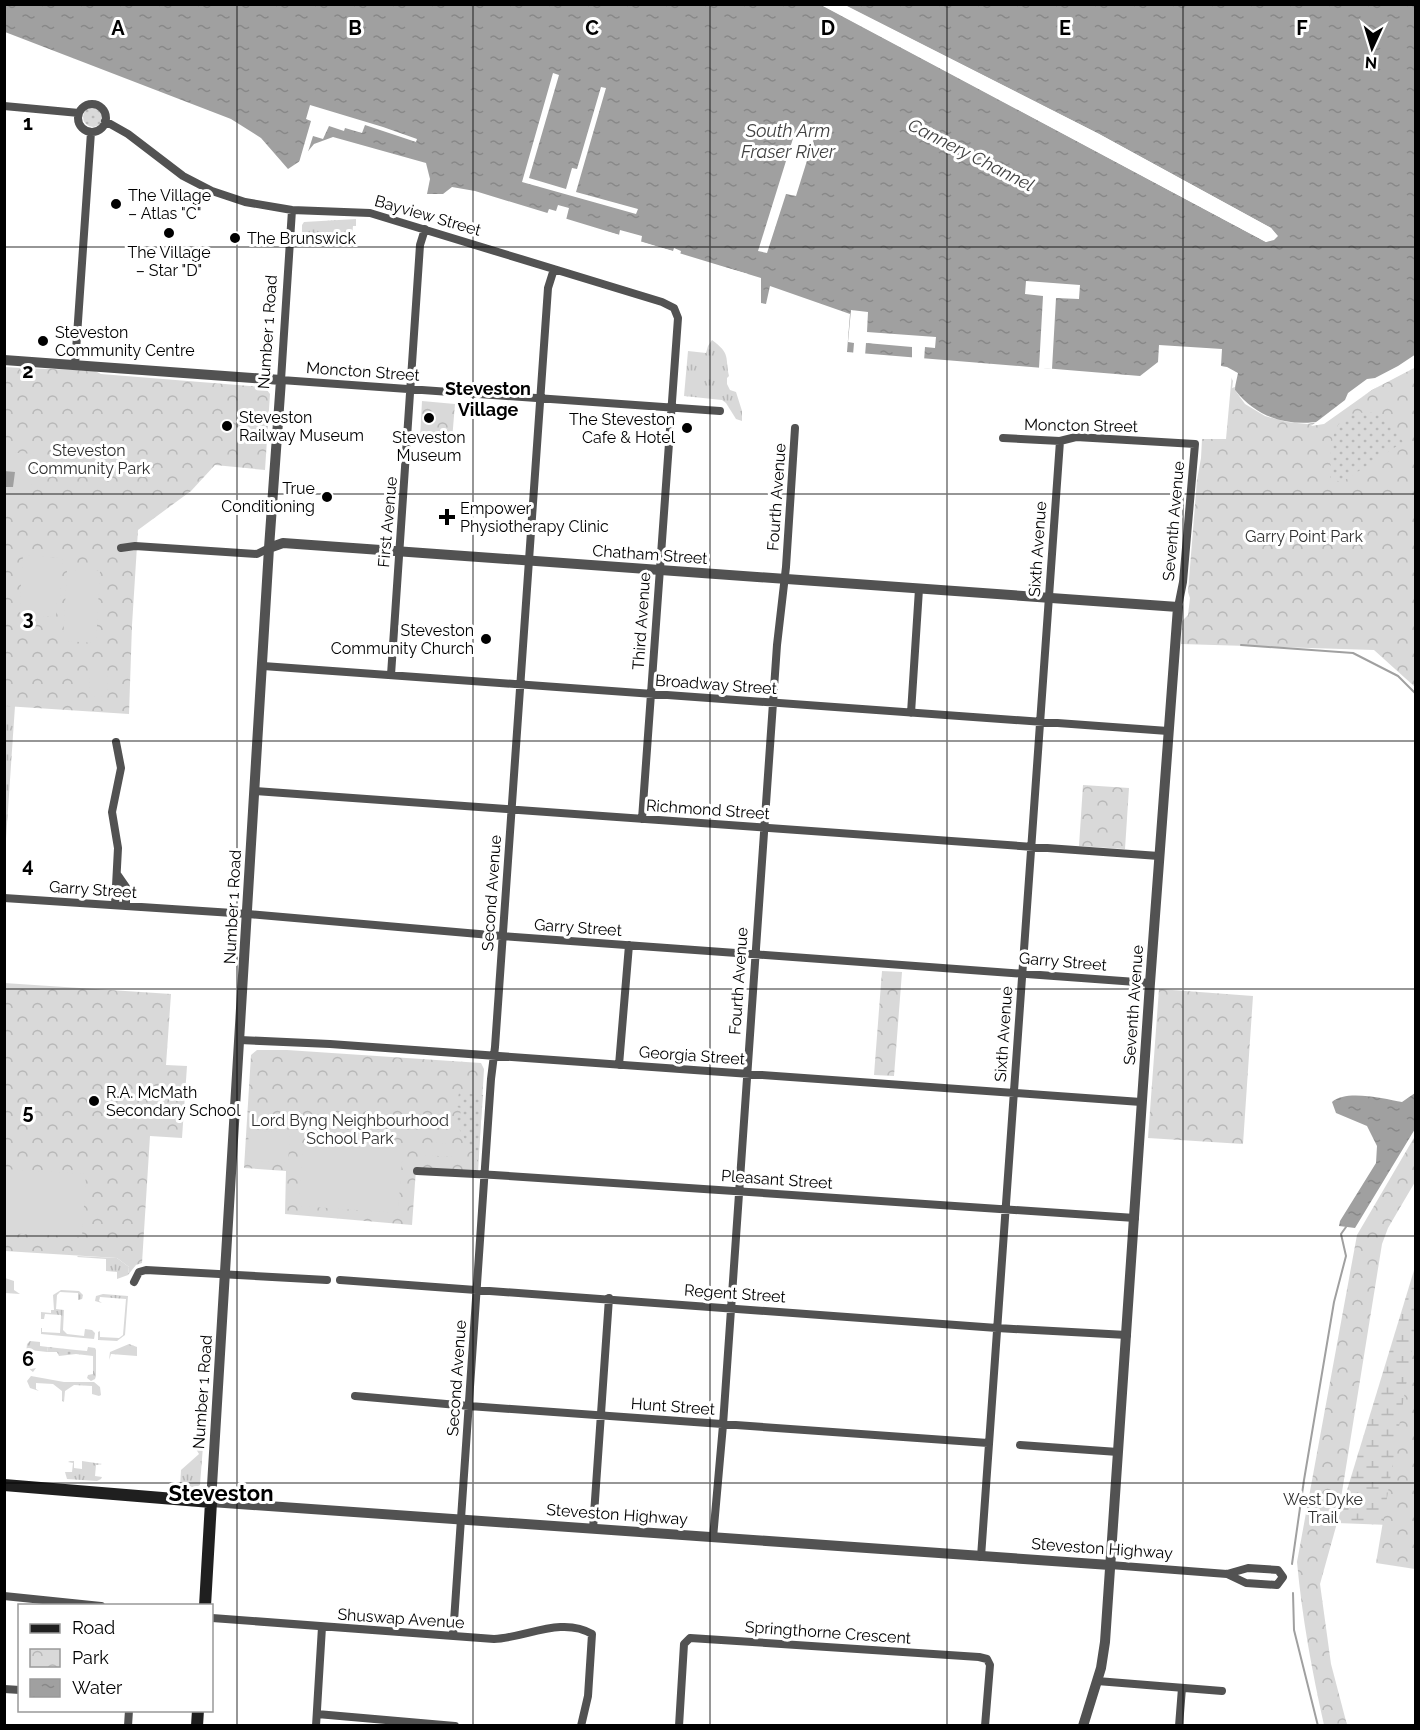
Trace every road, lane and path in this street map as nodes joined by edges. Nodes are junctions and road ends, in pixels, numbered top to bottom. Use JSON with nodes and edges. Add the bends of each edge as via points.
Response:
{"nodes":[{"id":1,"x":4,"y":106,"type":"edge"},
{"id":2,"x":79,"y":113,"type":"junction"},
{"id":3,"x":105,"y":121,"type":"junction"},
{"id":4,"x":91,"y":132,"type":"junction"},
{"id":5,"x":292,"y":210,"type":"junction"},
{"id":6,"x":425,"y":229,"type":"junction"},
{"id":7,"x":554,"y":269,"type":"junction"},
{"id":8,"x":678,"y":318,"type":"joint"},
{"id":9,"x":4,"y":360,"type":"edge"},
{"id":10,"x":75,"y":365,"type":"junction"},
{"id":11,"x":281,"y":380,"type":"junction"},
{"id":12,"x":410,"y":389,"type":"junction"},
{"id":13,"x":542,"y":398,"type":"junction"},
{"id":14,"x":671,"y":407,"type":"junction"},
{"id":15,"x":720,"y":411,"type":"dead end"},
{"id":16,"x":795,"y":428,"type":"dead end"},
{"id":17,"x":1003,"y":438,"type":"dead end"},
{"id":18,"x":1060,"y":441,"type":"junction"},
{"id":19,"x":1195,"y":446,"type":"joint"},
{"id":20,"x":122,"y":548,"type":"dead end"},
{"id":21,"x":269,"y":548,"type":"junction"},
{"id":22,"x":400,"y":551,"type":"junction"},
{"id":23,"x":530,"y":561,"type":"junction"},
{"id":24,"x":659,"y":570,"type":"junction"},
{"id":25,"x":785,"y":579,"type":"junction"},
{"id":26,"x":919,"y":589,"type":"junction"},
{"id":27,"x":1049,"y":597,"type":"junction"},
{"id":28,"x":1178,"y":607,"type":"junction"},
{"id":29,"x":263,"y":666,"type":"junction"},
{"id":30,"x":391,"y":675,"type":"junction"},
{"id":31,"x":521,"y":685,"type":"junction"},
{"id":32,"x":651,"y":695,"type":"junction"},
{"id":33,"x":773,"y":703,"type":"junction"},
{"id":34,"x":911,"y":713,"type":"junction"},
{"id":35,"x":1040,"y":721,"type":"junction"},
{"id":36,"x":1168,"y":731,"type":"junction"},
{"id":37,"x":116,"y":742,"type":"dead end"},
{"id":38,"x":255,"y":791,"type":"junction"},
{"id":39,"x":512,"y":809,"type":"junction"},
{"id":40,"x":642,"y":819,"type":"junction"},
{"id":41,"x":765,"y":829,"type":"junction"},
{"id":42,"x":1031,"y":847,"type":"junction"},
{"id":43,"x":1159,"y":856,"type":"junction"},
{"id":44,"x":117,"y":874,"type":"junction"},
{"id":45,"x":4,"y":898,"type":"edge"},
{"id":46,"x":115,"y":905,"type":"junction"},
{"id":47,"x":126,"y":906,"type":"junction"},
{"id":48,"x":248,"y":914,"type":"junction"},
{"id":49,"x":502,"y":936,"type":"junction"},
{"id":50,"x":629,"y":945,"type":"junction"},
{"id":51,"x":755,"y":954,"type":"junction"},
{"id":52,"x":1022,"y":972,"type":"junction"},
{"id":53,"x":1150,"y":983,"type":"junction"},
{"id":54,"x":240,"y":1040,"type":"junction"},
{"id":55,"x":493,"y":1056,"type":"junction"},
{"id":56,"x":620,"y":1065,"type":"junction"},
{"id":57,"x":746,"y":1075,"type":"junction"},
{"id":58,"x":1014,"y":1094,"type":"junction"},
{"id":59,"x":1141,"y":1102,"type":"junction"},
{"id":60,"x":417,"y":1171,"type":"dead end"},
{"id":61,"x":485,"y":1175,"type":"junction"},
{"id":62,"x":739,"y":1191,"type":"junction"},
{"id":63,"x":1005,"y":1211,"type":"junction"},
{"id":64,"x":1135,"y":1218,"type":"junction"},
{"id":65,"x":226,"y":1274,"type":"junction"},
{"id":66,"x":327,"y":1280,"type":"dead end"},
{"id":67,"x":340,"y":1280,"type":"dead end"},
{"id":68,"x":134,"y":1282,"type":"dead end"},
{"id":69,"x":477,"y":1291,"type":"junction"},
{"id":70,"x":609,"y":1298,"type":"junction"},
{"id":71,"x":730,"y":1308,"type":"junction"},
{"id":72,"x":997,"y":1328,"type":"junction"},
{"id":73,"x":1127,"y":1335,"type":"junction"},
{"id":74,"x":355,"y":1396,"type":"dead end"},
{"id":75,"x":469,"y":1406,"type":"junction"},
{"id":76,"x":601,"y":1415,"type":"junction"},
{"id":77,"x":723,"y":1425,"type":"junction"},
{"id":78,"x":988,"y":1443,"type":"junction"},
{"id":79,"x":1020,"y":1445,"type":"dead end"},
{"id":80,"x":1118,"y":1452,"type":"junction"},
{"id":81,"x":4,"y":1485,"type":"edge"},
{"id":82,"x":211,"y":1502,"type":"junction"},
{"id":83,"x":460,"y":1520,"type":"junction"},
{"id":84,"x":593,"y":1529,"type":"junction"},
{"id":85,"x":713,"y":1538,"type":"junction"},
{"id":86,"x":981,"y":1557,"type":"junction"},
{"id":87,"x":1110,"y":1565,"type":"junction"},
{"id":88,"x":1227,"y":1574,"type":"junction"},
{"id":89,"x":4,"y":1596,"type":"edge"},
{"id":90,"x":90,"y":1604,"type":"edge"},
{"id":91,"x":205,"y":1604,"type":"edge"},
{"id":92,"x":213,"y":1618,"type":"edge"},
{"id":93,"x":322,"y":1628,"type":"junction"},
{"id":94,"x":453,"y":1636,"type":"junction"},
{"id":95,"x":1097,"y":1681,"type":"junction"},
{"id":96,"x":1182,"y":1688,"type":"junction"},
{"id":97,"x":1222,"y":1691,"type":"dead end"},
{"id":98,"x":316,"y":1714,"type":"junction"},
{"id":99,"x":316,"y":1725,"type":"edge"},
{"id":100,"x":455,"y":1725,"type":"edge"},
{"id":101,"x":581,"y":1725,"type":"edge"},
{"id":102,"x":680,"y":1725,"type":"edge"},
{"id":103,"x":985,"y":1725,"type":"edge"},
{"id":104,"x":1083,"y":1725,"type":"edge"},
{"id":105,"x":1179,"y":1725,"type":"edge"}],
"edges":[{"from":1,"to":2,"type":"street"},
{"from":2,"to":3,"type":"street","via":[[87,104],[96,104],[103,109]]},
{"from":2,"to":4,"type":"street","via":[[80,125]]},
{"from":3,"to":4,"type":"street"},
{"from":3,"to":5,"type":"street","name":"Bayview Street","via":[[183,176],[212,191],[262,206]]},
{"from":4,"to":10,"type":"street"},
{"from":5,"to":6,"type":"street","name":"Bayview Street","via":[[360,211]]},
{"from":5,"to":11,"type":"street","name":"Number 1 Road"},
{"from":6,"to":7,"type":"street","name":"Bayview Street"},
{"from":6,"to":12,"type":"street","name":"First Avenue","via":[[420,245]]},
{"from":7,"to":8,"type":"street","name":"Bayview Street","via":[[668,304]]},
{"from":7,"to":13,"type":"street","name":"Second Avenue","via":[[548,288]]},
{"from":8,"to":14,"type":"street","name":"Third Avenue"},
{"from":9,"to":10,"type":"street","name":"Moncton Street"},
{"from":10,"to":11,"type":"street","name":"Moncton Street"},
{"from":11,"to":12,"type":"street","name":"Moncton Street"},
{"from":11,"to":21,"type":"street","name":"Number 1 Road"},
{"from":12,"to":13,"type":"street","name":"Moncton Street"},
{"from":12,"to":22,"type":"street","name":"First Avenue"},
{"from":13,"to":14,"type":"street","name":"Moncton Street"},
{"from":13,"to":23,"type":"street","name":"Second Avenue"},
{"from":14,"to":15,"type":"street","name":"Moncton Street"},
{"from":14,"to":24,"type":"street","name":"Third Avenue"},
{"from":16,"to":25,"type":"street","name":"Fourth Avenue"},
{"from":17,"to":18,"type":"street","name":"Moncton Street"},
{"from":18,"to":19,"type":"street","name":"Moncton Street","via":[[1076,437]]},
{"from":18,"to":27,"type":"street","name":"Sixth Avenue"},
{"from":19,"to":28,"type":"street","name":"Seventh Avenue"},
{"from":20,"to":21,"type":"street","name":"Chatham Street","via":[[257,554]]},
{"from":21,"to":22,"type":"street","name":"Chatham Street","via":[[283,543]]},
{"from":21,"to":29,"type":"street","name":"Number 1 Road"},
{"from":22,"to":23,"type":"street","name":"Chatham Street"},
{"from":22,"to":30,"type":"street","name":"First Avenue"},
{"from":23,"to":24,"type":"street","name":"Chatham Street"},
{"from":23,"to":31,"type":"street","name":"Second Avenue"},
{"from":24,"to":25,"type":"street","name":"Chatham Street"},
{"from":24,"to":32,"type":"street","name":"Third Avenue"},
{"from":25,"to":26,"type":"street","name":"Chatham Street"},
{"from":25,"to":33,"type":"street","name":"Fourth Avenue"},
{"from":26,"to":27,"type":"street","name":"Chatham Street"},
{"from":26,"to":34,"type":"street"},
{"from":27,"to":28,"type":"street","name":"Chatham Street"},
{"from":27,"to":35,"type":"street","name":"Sixth Avenue"},
{"from":28,"to":36,"type":"street","name":"Seventh Avenue"},
{"from":29,"to":30,"type":"street","name":"Broadway Street"},
{"from":29,"to":38,"type":"street","name":"Number 1 Road"},
{"from":30,"to":31,"type":"street","name":"Broadway Street"},
{"from":31,"to":32,"type":"street","name":"Broadway Street"},
{"from":31,"to":39,"type":"street","name":"Second Avenue"},
{"from":32,"to":33,"type":"street","name":"Broadway Street"},
{"from":32,"to":40,"type":"street","name":"Third Avenue"},
{"from":33,"to":34,"type":"street","name":"Broadway Street"},
{"from":33,"to":41,"type":"street","name":"Fourth Avenue"},
{"from":34,"to":35,"type":"street","name":"Broadway Street"},
{"from":35,"to":36,"type":"street","name":"Broadway Street"},
{"from":35,"to":42,"type":"street","name":"Sixth Avenue"},
{"from":36,"to":43,"type":"street","name":"Seventh Avenue"},
{"from":37,"to":44,"type":"street","via":[[121,768],[112,812],[118,848]]},
{"from":38,"to":39,"type":"street","name":"Richmond Street"},
{"from":38,"to":48,"type":"street","name":"Number 1 Road"},
{"from":39,"to":40,"type":"street","name":"Richmond Street"},
{"from":39,"to":49,"type":"street","name":"Second Avenue"},
{"from":40,"to":41,"type":"street","name":"Richmond Street"},
{"from":41,"to":42,"type":"street","name":"Richmond Street"},
{"from":41,"to":51,"type":"street","name":"Fourth Avenue"},
{"from":42,"to":43,"type":"street","name":"Richmond Street"},
{"from":42,"to":52,"type":"street","name":"Sixth Avenue"},
{"from":43,"to":53,"type":"street","name":"Seventh Avenue"},
{"from":44,"to":46,"type":"street"},
{"from":44,"to":47,"type":"street","via":[[126,887]]},
{"from":45,"to":46,"type":"street","name":"Garry Street"},
{"from":46,"to":47,"type":"street","name":"Garry Street"},
{"from":47,"to":48,"type":"street","name":"Garry Street"},
{"from":48,"to":49,"type":"street","name":"Garry Street"},
{"from":48,"to":54,"type":"street","name":"Number 1 Road"},
{"from":49,"to":50,"type":"street","name":"Garry Street"},
{"from":49,"to":55,"type":"street","name":"Second Avenue"},
{"from":50,"to":51,"type":"street","name":"Garry Street"},
{"from":50,"to":56,"type":"street"},
{"from":51,"to":52,"type":"street","name":"Garry Street"},
{"from":51,"to":57,"type":"street","name":"Fourth Avenue"},
{"from":52,"to":53,"type":"street","name":"Garry Street"},
{"from":52,"to":58,"type":"street","name":"Sixth Avenue"},
{"from":53,"to":59,"type":"street","name":"Seventh Avenue"},
{"from":54,"to":55,"type":"street","name":"Georgia Street"},
{"from":54,"to":65,"type":"street","name":"Number 1 Road"},
{"from":55,"to":56,"type":"street","name":"Georgia Street"},
{"from":55,"to":61,"type":"street","name":"Second Avenue"},
{"from":56,"to":57,"type":"street","name":"Georgia Street"},
{"from":57,"to":58,"type":"street","name":"Georgia Street"},
{"from":57,"to":62,"type":"street","name":"Fourth Avenue"},
{"from":58,"to":59,"type":"street","name":"Georgia Street"},
{"from":58,"to":63,"type":"street","name":"Sixth Avenue"},
{"from":59,"to":64,"type":"street","name":"Seventh Avenue"},
{"from":60,"to":61,"type":"street","name":"Pleasant Street"},
{"from":61,"to":62,"type":"street","name":"Pleasant Street"},
{"from":61,"to":69,"type":"street","name":"Second Avenue"},
{"from":62,"to":63,"type":"street","name":"Pleasant Street"},
{"from":62,"to":71,"type":"street","name":"Fourth Avenue"},
{"from":63,"to":64,"type":"street","name":"Pleasant Street"},
{"from":63,"to":72,"type":"street","name":"Sixth Avenue"},
{"from":64,"to":73,"type":"street","name":"Seventh Avenue"},
{"from":65,"to":66,"type":"street"},
{"from":65,"to":68,"type":"street","via":[[146,1270],[139,1272]]},
{"from":65,"to":82,"type":"street","name":"Number 1 Road"},
{"from":67,"to":69,"type":"street","name":"Regent Street"},
{"from":69,"to":70,"type":"street","name":"Regent Street"},
{"from":69,"to":75,"type":"street","name":"Second Avenue"},
{"from":70,"to":71,"type":"street","name":"Regent Street"},
{"from":70,"to":76,"type":"street"},
{"from":71,"to":72,"type":"street","name":"Regent Street"},
{"from":71,"to":77,"type":"street","name":"Fourth Avenue"},
{"from":72,"to":73,"type":"street","name":"Regent Street"},
{"from":72,"to":78,"type":"street","name":"Sixth Avenue"},
{"from":73,"to":80,"type":"street","name":"Seventh Avenue"},
{"from":74,"to":75,"type":"street","name":"Hunt Street"},
{"from":75,"to":76,"type":"street","name":"Hunt Street"},
{"from":75,"to":83,"type":"street","name":"Second Avenue"},
{"from":76,"to":77,"type":"street","name":"Hunt Street"},
{"from":76,"to":84,"type":"street"},
{"from":77,"to":78,"type":"street","name":"Hunt Street"},
{"from":77,"to":85,"type":"street","name":"Fourth Avenue"},
{"from":78,"to":86,"type":"street","name":"Sixth Avenue"},
{"from":79,"to":80,"type":"street"},
{"from":80,"to":87,"type":"street","name":"Seventh Avenue"},
{"from":81,"to":82,"type":"main road","name":"Steveston Highway"},
{"from":82,"to":83,"type":"street","name":"Steveston Highway"},
{"from":82,"to":91,"type":"main road","name":"Number 1 Road"},
{"from":83,"to":84,"type":"street","name":"Steveston Highway"},
{"from":83,"to":94,"type":"street","name":"Second Avenue"},
{"from":84,"to":85,"type":"street","name":"Steveston Highway"},
{"from":85,"to":86,"type":"street","name":"Steveston Highway"},
{"from":86,"to":87,"type":"street","name":"Steveston Highway"},
{"from":87,"to":88,"type":"street","name":"Steveston Highway"},
{"from":87,"to":95,"type":"street","name":"Seventh Avenue","via":[[1105,1642]]},
{"from":88,"to":88,"type":"street","name":"Steveston Highway","via":[[1246,1583],[1277,1585],[1283,1577],[1278,1570],[1248,1568]]},
{"from":89,"to":90,"type":"street"},
{"from":92,"to":93,"type":"street","name":"Shuswap Avenue"},
{"from":93,"to":94,"type":"street","name":"Shuswap Avenue"},
{"from":93,"to":98,"type":"street"},
{"from":94,"to":101,"type":"street","name":"Shuswap Avenue","via":[[503,1639],[546,1629],[573,1628],[592,1634],[588,1696]]},
{"from":95,"to":96,"type":"street"},
{"from":95,"to":104,"type":"street","name":"Seventh Avenue"},
{"from":96,"to":97,"type":"street"},
{"from":96,"to":105,"type":"street"},
{"from":98,"to":99,"type":"street"},
{"from":98,"to":100,"type":"street"},
{"from":102,"to":103,"type":"street","name":"Springthorne Crescent","via":[[684,1644],[690,1638],[987,1659],[990,1665]]}]}
